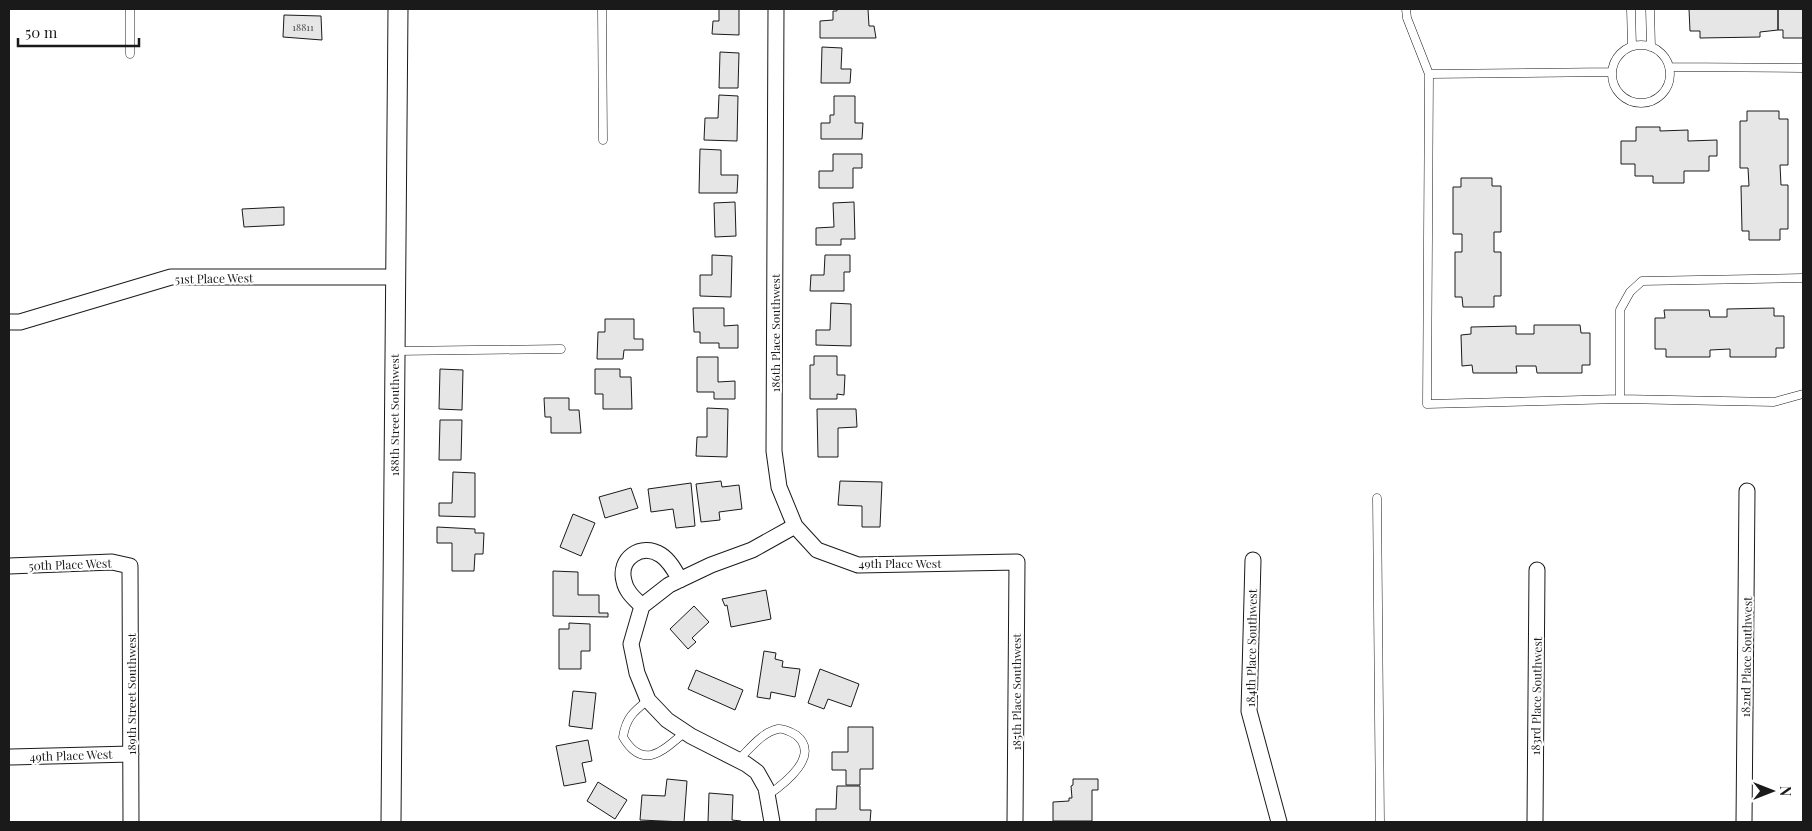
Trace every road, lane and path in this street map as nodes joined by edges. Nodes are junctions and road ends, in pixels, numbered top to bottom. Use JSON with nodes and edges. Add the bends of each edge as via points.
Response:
{"nodes":[{"id":1,"x":130,"y":9,"type":"edge"},
{"id":2,"x":398,"y":9,"type":"edge"},
{"id":3,"x":602,"y":9,"type":"edge"},
{"id":4,"x":776,"y":9,"type":"edge"},
{"id":5,"x":1406,"y":9,"type":"edge"},
{"id":6,"x":1630,"y":9,"type":"edge"},
{"id":7,"x":1650,"y":9,"type":"edge"},
{"id":8,"x":1632,"y":46,"type":"junction"},
{"id":9,"x":1651,"y":47,"type":"junction"},
{"id":10,"x":130,"y":54,"type":"dead end"},
{"id":11,"x":1669,"y":67,"type":"junction"},
{"id":12,"x":1803,"y":68,"type":"edge"},
{"id":13,"x":1612,"y":72,"type":"junction"},
{"id":14,"x":1429,"y":74,"type":"junction"},
{"id":15,"x":603,"y":140,"type":"dead end"},
{"id":16,"x":395,"y":277,"type":"junction"},
{"id":17,"x":1803,"y":278,"type":"edge"},
{"id":18,"x":9,"y":322,"type":"edge"},
{"id":19,"x":561,"y":349,"type":"dead end"},
{"id":20,"x":394,"y":351,"type":"junction"},
{"id":21,"x":1803,"y":394,"type":"edge"},
{"id":22,"x":1620,"y":399,"type":"junction"},
{"id":23,"x":1747,"y":491,"type":"dead end"},
{"id":24,"x":1377,"y":498,"type":"dead end"},
{"id":25,"x":796,"y":526,"type":"junction"},
{"id":26,"x":1253,"y":560,"type":"dead end"},
{"id":27,"x":1017,"y":562,"type":"joint"},
{"id":28,"x":9,"y":566,"type":"edge"},
{"id":29,"x":130,"y":566,"type":"joint"},
{"id":30,"x":1537,"y":570,"type":"dead end"},
{"id":31,"x":680,"y":580,"type":"junction"},
{"id":32,"x":642,"y":606,"type":"junction"},
{"id":33,"x":648,"y":700,"type":"junction"},
{"id":34,"x":686,"y":732,"type":"junction"},
{"id":35,"x":132,"y":754,"type":"junction"},
{"id":36,"x":11,"y":757,"type":"dead end"},
{"id":37,"x":738,"y":760,"type":"junction"},
{"id":38,"x":768,"y":795,"type":"junction"},
{"id":39,"x":131,"y":822,"type":"edge"},
{"id":40,"x":391,"y":822,"type":"edge"},
{"id":41,"x":772,"y":822,"type":"edge"},
{"id":42,"x":1015,"y":822,"type":"edge"},
{"id":43,"x":1279,"y":822,"type":"edge"},
{"id":44,"x":1380,"y":822,"type":"edge"},
{"id":45,"x":1535,"y":822,"type":"edge"},
{"id":46,"x":1744,"y":822,"type":"edge"}],
"edges":[{"from":1,"to":10,"type":"lane"},
{"from":2,"to":16,"type":"street","name":"188th Street Southwest"},
{"from":3,"to":15,"type":"lane"},
{"from":4,"to":25,"type":"street","name":"186th Place Southwest","via":[[774,451],[779,487]]},
{"from":5,"to":14,"type":"lane"},
{"from":6,"to":8,"type":"lane"},
{"from":7,"to":9,"type":"lane"},
{"from":8,"to":9,"type":"lane"},
{"from":8,"to":13,"type":"lane","via":[[1617,57]]},
{"from":9,"to":11,"type":"lane","via":[[1659,51]]},
{"from":11,"to":12,"type":"lane"},
{"from":11,"to":13,"type":"lane","via":[[1670,76],[1662,94],[1645,102],[1627,99],[1619,93]]},
{"from":13,"to":14,"type":"lane"},
{"from":14,"to":22,"type":"lane","via":[[1426,404]]},
{"from":16,"to":18,"type":"street","name":"51st Place West","via":[[171,277],[20,322]]},
{"from":16,"to":20,"type":"street","name":"188th Street Southwest"},
{"from":17,"to":22,"type":"lane","via":[[1642,281],[1630,292],[1620,310]]},
{"from":19,"to":20,"type":"lane"},
{"from":20,"to":40,"type":"street","name":"188th Street Southwest"},
{"from":21,"to":22,"type":"lane","via":[[1774,402]]},
{"from":23,"to":46,"type":"street","name":"182nd Place Southwest"},
{"from":24,"to":44,"type":"lane"},
{"from":25,"to":27,"type":"street","name":"49th Place West","via":[[817,550],[858,565]]},
{"from":25,"to":31,"type":"street","via":[[752,550]]},
{"from":26,"to":43,"type":"street","name":"184th Place Southwest","via":[[1249,711]]},
{"from":27,"to":42,"type":"street","name":"185th Place Southwest"},
{"from":28,"to":29,"type":"street","name":"50th Place West","via":[[112,562]]},
{"from":29,"to":35,"type":"street","name":"189th Street Southwest"},
{"from":30,"to":45,"type":"street","name":"183rd Place Southwest"},
{"from":31,"to":32,"type":"street"},
{"from":31,"to":32,"type":"street","via":[[660,555],[639,550],[630,557],[624,569],[624,581]]},
{"from":32,"to":33,"type":"street","via":[[631,644],[637,673]]},
{"from":33,"to":34,"type":"street","via":[[667,720]]},
{"from":33,"to":34,"type":"lane","via":[[625,723],[623,737],[630,750],[645,756],[663,751]]},
{"from":34,"to":37,"type":"street"},
{"from":35,"to":36,"type":"street","name":"49th Place West"},
{"from":35,"to":39,"type":"street","name":"189th Street Southwest"},
{"from":37,"to":38,"type":"street","via":[[756,772]]},
{"from":37,"to":38,"type":"lane","via":[[764,736],[778,729],[791,731],[801,739],[804,753],[799,767]]},
{"from":38,"to":41,"type":"street"}]}
